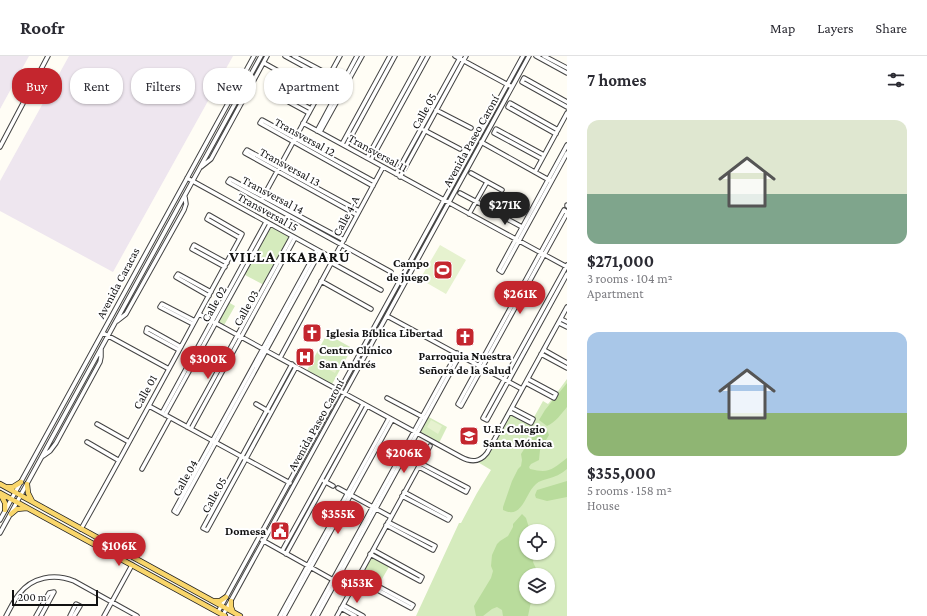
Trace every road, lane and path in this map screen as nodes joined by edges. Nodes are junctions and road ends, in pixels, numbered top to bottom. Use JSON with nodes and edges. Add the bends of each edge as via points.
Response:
{"nodes":[{"id":1,"x":48,"y":56,"type":"edge"},
{"id":2,"x":254,"y":56,"type":"edge"},
{"id":3,"x":261,"y":56,"type":"edge"},
{"id":4,"x":267,"y":56,"type":"edge"},
{"id":5,"x":285,"y":56,"type":"edge"},
{"id":6,"x":294,"y":56,"type":"edge"},
{"id":7,"x":340,"y":56,"type":"edge"},
{"id":8,"x":357,"y":56,"type":"edge"},
{"id":9,"x":362,"y":56,"type":"edge"},
{"id":10,"x":390,"y":56,"type":"edge"},
{"id":11,"x":395,"y":56,"type":"edge"},
{"id":12,"x":423,"y":56,"type":"edge"},
{"id":13,"x":428,"y":56,"type":"edge"},
{"id":14,"x":455,"y":56,"type":"edge"},
{"id":15,"x":466,"y":56,"type":"edge"},
{"id":16,"x":523,"y":56,"type":"edge"},
{"id":17,"x":529,"y":56,"type":"edge"},
{"id":18,"x":536,"y":56,"type":"edge"},
{"id":19,"x":544,"y":56,"type":"edge"},
{"id":20,"x":462,"y":58,"type":"edge"},
{"id":21,"x":264,"y":63,"type":"junction"},
{"id":22,"x":273,"y":68,"type":"edge"},
{"id":23,"x":310,"y":68,"type":"edge"},
{"id":24,"x":313,"y":68,"type":"edge"},
{"id":25,"x":333,"y":68,"type":"edge"},
{"id":26,"x":351,"y":68,"type":"edge"},
{"id":27,"x":567,"y":68,"type":"edge"},
{"id":28,"x":353,"y":70,"type":"edge"},
{"id":29,"x":567,"y":73,"type":"edge"},
{"id":30,"x":507,"y":84,"type":"junction"},
{"id":31,"x":512,"y":87,"type":"junction"},
{"id":32,"x":369,"y":99,"type":"junction"},
{"id":33,"x":567,"y":102,"type":"edge"},
{"id":34,"x":314,"y":104,"type":"edge"},
{"id":35,"x":333,"y":104,"type":"edge"},
{"id":36,"x":567,"y":107,"type":"edge"},
{"id":37,"x":311,"y":109,"type":"junction"},
{"id":38,"x":435,"y":110,"type":"junction"},
{"id":39,"x":309,"y":113,"type":"junction"},
{"id":40,"x":567,"y":113,"type":"edge"},
{"id":41,"x":393,"y":115,"type":"junction"},
{"id":42,"x":356,"y":122,"type":"junction"},
{"id":43,"x":303,"y":123,"type":"junction"},
{"id":44,"x":471,"y":128,"type":"dead end"},
{"id":45,"x":423,"y":129,"type":"junction"},
{"id":46,"x":318,"y":131,"type":"junction"},
{"id":47,"x":557,"y":132,"type":"junction"},
{"id":48,"x":294,"y":140,"type":"junction"},
{"id":49,"x":477,"y":140,"type":"junction"},
{"id":50,"x":482,"y":143,"type":"junction"},
{"id":51,"x":342,"y":144,"type":"junction"},
{"id":52,"x":567,"y":144,"type":"edge"},
{"id":53,"x":346,"y":146,"type":"junction"},
{"id":54,"x":0,"y":147,"type":"edge"},
{"id":55,"x":460,"y":149,"type":"dead end"},
{"id":56,"x":567,"y":153,"type":"edge"},
{"id":57,"x":543,"y":157,"type":"junction"},
{"id":58,"x":369,"y":159,"type":"junction"},
{"id":59,"x":383,"y":167,"type":"junction"},
{"id":60,"x":200,"y":168,"type":"junction"},
{"id":61,"x":278,"y":169,"type":"junction"},
{"id":62,"x":535,"y":172,"type":"junction"},
{"id":63,"x":470,"y":173,"type":"dead end"},
{"id":64,"x":396,"y":174,"type":"junction"},
{"id":65,"x":400,"y":176,"type":"junction"},
{"id":66,"x":187,"y":178,"type":"junction"},
{"id":67,"x":550,"y":180,"type":"junction"},
{"id":68,"x":193,"y":182,"type":"junction"},
{"id":69,"x":487,"y":182,"type":"junction"},
{"id":70,"x":374,"y":184,"type":"junction"},
{"id":71,"x":502,"y":190,"type":"dead end"},
{"id":72,"x":460,"y":193,"type":"dead end"},
{"id":73,"x":262,"y":198,"type":"junction"},
{"id":74,"x":444,"y":200,"type":"junction"},
{"id":75,"x":476,"y":202,"type":"junction"},
{"id":76,"x":449,"y":203,"type":"junction"},
{"id":77,"x":492,"y":210,"type":"dead end"},
{"id":78,"x":567,"y":212,"type":"edge"},
{"id":79,"x":358,"y":213,"type":"junction"},
{"id":80,"x":496,"y":213,"type":"dead end"},
{"id":81,"x":469,"y":214,"type":"junction"},
{"id":82,"x":268,"y":223,"type":"junction"},
{"id":83,"x":522,"y":226,"type":"junction"},
{"id":84,"x":293,"y":237,"type":"junction"},
{"id":85,"x":240,"y":238,"type":"junction"},
{"id":86,"x":517,"y":240,"type":"junction"},
{"id":87,"x":343,"y":242,"type":"junction"},
{"id":88,"x":319,"y":251,"type":"junction"},
{"id":89,"x":542,"y":254,"type":"junction"},
{"id":90,"x":333,"y":261,"type":"junction"},
{"id":91,"x":226,"y":265,"type":"junction"},
{"id":92,"x":567,"y":266,"type":"edge"},
{"id":93,"x":391,"y":272,"type":"dead end"},
{"id":94,"x":567,"y":274,"type":"edge"},
{"id":95,"x":321,"y":281,"type":"junction"},
{"id":96,"x":381,"y":290,"type":"dead end"},
{"id":97,"x":210,"y":294,"type":"junction"},
{"id":98,"x":567,"y":307,"type":"edge"},
{"id":99,"x":371,"y":309,"type":"dead end"},
{"id":100,"x":199,"y":314,"type":"junction"},
{"id":101,"x":543,"y":314,"type":"junction"},
{"id":102,"x":387,"y":316,"type":"junction"},
{"id":103,"x":560,"y":321,"type":"junction"},
{"id":104,"x":214,"y":322,"type":"junction"},
{"id":105,"x":567,"y":322,"type":"edge"},
{"id":106,"x":194,"y":323,"type":"junction"},
{"id":107,"x":567,"y":327,"type":"edge"},
{"id":108,"x":103,"y":332,"type":"junction"},
{"id":109,"x":239,"y":335,"type":"junction"},
{"id":110,"x":108,"y":336,"type":"junction"},
{"id":111,"x":180,"y":349,"type":"junction"},
{"id":112,"x":265,"y":349,"type":"junction"},
{"id":113,"x":544,"y":350,"type":"junction"},
{"id":114,"x":458,"y":354,"type":"junction"},
{"id":115,"x":542,"y":354,"type":"junction"},
{"id":116,"x":280,"y":358,"type":"junction"},
{"id":117,"x":567,"y":363,"type":"edge"},
{"id":118,"x":294,"y":366,"type":"junction"},
{"id":119,"x":481,"y":366,"type":"junction"},
{"id":120,"x":567,"y":368,"type":"edge"},
{"id":121,"x":169,"y":369,"type":"junction"},
{"id":122,"x":506,"y":380,"type":"junction"},
{"id":123,"x":527,"y":381,"type":"junction"},
{"id":124,"x":522,"y":389,"type":"junction"},
{"id":125,"x":340,"y":391,"type":"junction"},
{"id":126,"x":344,"y":394,"type":"junction"},
{"id":127,"x":387,"y":398,"type":"dead end"},
{"id":128,"x":256,"y":404,"type":"dead end"},
{"id":129,"x":365,"y":405,"type":"junction"},
{"id":130,"x":149,"y":406,"type":"junction"},
{"id":131,"x":511,"y":410,"type":"junction"},
{"id":132,"x":269,"y":412,"type":"junction"},
{"id":133,"x":164,"y":414,"type":"junction"},
{"id":134,"x":170,"y":418,"type":"junction"},
{"id":135,"x":424,"y":418,"type":"junction"},
{"id":136,"x":390,"y":419,"type":"junction"},
{"id":137,"x":97,"y":424,"type":"dead end"},
{"id":138,"x":189,"y":428,"type":"junction"},
{"id":139,"x":416,"y":433,"type":"junction"},
{"id":140,"x":86,"y":442,"type":"dead end"},
{"id":141,"x":129,"y":442,"type":"junction"},
{"id":142,"x":214,"y":442,"type":"junction"},
{"id":143,"x":430,"y":446,"type":"dead end"},
{"id":144,"x":244,"y":458,"type":"junction"},
{"id":145,"x":118,"y":460,"type":"junction"},
{"id":146,"x":419,"y":465,"type":"junction"},
{"id":147,"x":142,"y":469,"type":"dead end"},
{"id":148,"x":323,"y":480,"type":"junction"},
{"id":149,"x":21,"y":482,"type":"junction"},
{"id":150,"x":290,"y":483,"type":"junction"},
{"id":151,"x":27,"y":484,"type":"junction"},
{"id":152,"x":294,"y":485,"type":"junction"},
{"id":153,"x":2,"y":486,"type":"edge"},
{"id":154,"x":333,"y":486,"type":"dead end"},
{"id":155,"x":338,"y":488,"type":"dead end"},
{"id":156,"x":0,"y":493,"type":"edge"},
{"id":157,"x":15,"y":493,"type":"junction"},
{"id":158,"x":349,"y":494,"type":"junction"},
{"id":159,"x":403,"y":494,"type":"junction"},
{"id":160,"x":20,"y":496,"type":"junction"},
{"id":161,"x":12,"y":499,"type":"junction"},
{"id":162,"x":17,"y":502,"type":"junction"},
{"id":163,"x":33,"y":502,"type":"junction"},
{"id":164,"x":28,"y":508,"type":"junction"},
{"id":165,"x":374,"y":508,"type":"junction"},
{"id":166,"x":5,"y":510,"type":"junction"},
{"id":167,"x":11,"y":514,"type":"junction"},
{"id":168,"x":391,"y":517,"type":"junction"},
{"id":169,"x":0,"y":520,"type":"edge"},
{"id":170,"x":387,"y":523,"type":"junction"},
{"id":171,"x":81,"y":529,"type":"junction"},
{"id":172,"x":0,"y":533,"type":"edge"},
{"id":173,"x":259,"y":538,"type":"junction"},
{"id":174,"x":263,"y":541,"type":"junction"},
{"id":175,"x":284,"y":552,"type":"junction"},
{"id":176,"x":372,"y":552,"type":"junction"},
{"id":177,"x":132,"y":565,"type":"junction"},
{"id":178,"x":309,"y":567,"type":"junction"},
{"id":179,"x":358,"y":577,"type":"junction"},
{"id":180,"x":335,"y":581,"type":"junction"},
{"id":181,"x":351,"y":590,"type":"junction"},
{"id":182,"x":226,"y":597,"type":"junction"},
{"id":183,"x":212,"y":601,"type":"junction"},
{"id":184,"x":231,"y":601,"type":"junction"},
{"id":185,"x":112,"y":602,"type":"junction"},
{"id":186,"x":221,"y":606,"type":"junction"},
{"id":187,"x":342,"y":606,"type":"junction"},
{"id":188,"x":227,"y":609,"type":"junction"},
{"id":189,"x":218,"y":612,"type":"junction"},
{"id":190,"x":234,"y":613,"type":"junction"},
{"id":191,"x":7,"y":615,"type":"edge"},
{"id":192,"x":224,"y":615,"type":"edge"},
{"id":193,"x":13,"y":616,"type":"edge"},
{"id":194,"x":36,"y":616,"type":"edge"},
{"id":195,"x":41,"y":616,"type":"edge"},
{"id":196,"x":70,"y":616,"type":"edge"},
{"id":197,"x":74,"y":616,"type":"edge"},
{"id":198,"x":104,"y":616,"type":"edge"},
{"id":199,"x":136,"y":616,"type":"edge"},
{"id":200,"x":240,"y":616,"type":"edge"},
{"id":201,"x":280,"y":616,"type":"edge"},
{"id":202,"x":284,"y":616,"type":"edge"},
{"id":203,"x":313,"y":616,"type":"edge"},
{"id":204,"x":318,"y":616,"type":"edge"},
{"id":205,"x":337,"y":616,"type":"edge"},
{"id":206,"x":355,"y":616,"type":"edge"},
{"id":207,"x":363,"y":616,"type":"edge"}],
"edges":[{"from":1,"to":54,"type":"street"},
{"from":2,"to":66,"type":"street","name":"Avenida Caracas"},
{"from":3,"to":60,"type":"street","name":"Avenida Caracas"},
{"from":4,"to":21,"type":"street","name":"Avenida Caracas"},
{"from":5,"to":23,"type":"street"},
{"from":6,"to":24,"type":"street"},
{"from":7,"to":25,"type":"street"},
{"from":8,"to":26,"type":"street"},
{"from":9,"to":28,"type":"street"},
{"from":10,"to":32,"type":"street"},
{"from":11,"to":32,"type":"street"},
{"from":12,"to":41,"type":"street"},
{"from":13,"to":41,"type":"street"},
{"from":14,"to":20,"type":"street"},
{"from":15,"to":20,"type":"street","name":"Calle 05"},
{"from":16,"to":30,"type":"street","name":"Avenida Paseo Caroní"},
{"from":17,"to":31,"type":"street","name":"Avenida Paseo Caroní"},
{"from":18,"to":29,"type":"street"},
{"from":19,"to":27,"type":"street"},
{"from":20,"to":30,"type":"street"},
{"from":20,"to":38,"type":"street","name":"Calle 05"},
{"from":21,"to":22,"type":"street"},
{"from":21,"to":60,"type":"street","name":"Avenida Caracas","via":[[211,159]]},
{"from":30,"to":31,"type":"street"},
{"from":30,"to":49,"type":"street","name":"Avenida Paseo Caroní"},
{"from":31,"to":50,"type":"street","name":"Avenida Paseo Caroní"},
{"from":32,"to":42,"type":"street"},
{"from":33,"to":36,"type":"street","via":[[524,78],[522,82]]},
{"from":34,"to":37,"type":"street"},
{"from":35,"to":46,"type":"street"},
{"from":37,"to":39,"type":"street"},
{"from":37,"to":39,"type":"street","via":[[278,91],[276,94]]},
{"from":38,"to":44,"type":"street"},
{"from":38,"to":45,"type":"street","name":"Calle 05"},
{"from":39,"to":43,"type":"street"},
{"from":40,"to":47,"type":"street"},
{"from":41,"to":58,"type":"street"},
{"from":42,"to":51,"type":"street"},
{"from":42,"to":53,"type":"street"},
{"from":43,"to":46,"type":"street","name":"Transversal 11"},
{"from":43,"to":48,"type":"street"},
{"from":45,"to":55,"type":"street"},
{"from":45,"to":64,"type":"street","name":"Calle 05"},
{"from":45,"to":65,"type":"street","name":"Calle 05"},
{"from":46,"to":51,"type":"street","name":"Transversal 11"},
{"from":47,"to":47,"type":"street","via":[[510,104],[508,107]]},
{"from":47,"to":57,"type":"street"},
{"from":48,"to":48,"type":"street","name":"Transversal 12","via":[[262,120],[260,123]]},
{"from":48,"to":61,"type":"street"},
{"from":48,"to":70,"type":"street","name":"Transversal 12"},
{"from":49,"to":50,"type":"street"},
{"from":49,"to":74,"type":"street","name":"Avenida Paseo Caroní"},
{"from":50,"to":62,"type":"street"},
{"from":50,"to":76,"type":"street","name":"Avenida Paseo Caroní"},
{"from":51,"to":53,"type":"street","name":"Transversal 11"},
{"from":52,"to":67,"type":"street"},
{"from":53,"to":58,"type":"street","name":"Transversal 11"},
{"from":56,"to":67,"type":"street"},
{"from":57,"to":57,"type":"street","via":[[496,129],[494,133]]},
{"from":57,"to":62,"type":"street"},
{"from":58,"to":59,"type":"street","name":"Transversal 11"},
{"from":59,"to":64,"type":"street","name":"Transversal 11"},
{"from":59,"to":70,"type":"street","name":"Calle 4-A"},
{"from":60,"to":68,"type":"street","name":"Avenida Caracas"},
{"from":61,"to":61,"type":"street","name":"Transversal 13","via":[[247,150],[245,153]]},
{"from":61,"to":73,"type":"street"},
{"from":61,"to":79,"type":"street","name":"Transversal 13"},
{"from":62,"to":67,"type":"street"},
{"from":63,"to":69,"type":"street"},
{"from":64,"to":65,"type":"street","name":"Transversal 11"},
{"from":65,"to":74,"type":"street","name":"Transversal 11"},
{"from":66,"to":68,"type":"street","name":"Transversal 15"},
{"from":66,"to":108,"type":"street","name":"Avenida Caracas"},
{"from":67,"to":83,"type":"street"},
{"from":67,"to":86,"type":"street"},
{"from":68,"to":82,"type":"street","name":"Transversal 15"},
{"from":68,"to":110,"type":"street","name":"Avenida Caracas"},
{"from":69,"to":71,"type":"street"},
{"from":69,"to":75,"type":"street"},
{"from":70,"to":79,"type":"street","name":"Calle 4-A"},
{"from":72,"to":75,"type":"street"},
{"from":73,"to":73,"type":"street","name":"Transversal 14","via":[[230,179],[228,182]]},
{"from":73,"to":87,"type":"street","name":"Transversal 14"},
{"from":74,"to":76,"type":"street","name":"Transversal 11"},
{"from":74,"to":125,"type":"street","name":"Avenida Paseo Caroní"},
{"from":75,"to":77,"type":"street"},
{"from":75,"to":81,"type":"street"},
{"from":76,"to":81,"type":"street","name":"Transversal 11"},
{"from":76,"to":102,"type":"street","name":"Avenida Paseo Caroní"},
{"from":78,"to":89,"type":"street"},
{"from":79,"to":87,"type":"street","name":"Calle 4-A"},
{"from":80,"to":83,"type":"street"},
{"from":81,"to":86,"type":"street","name":"Transversal 11"},
{"from":82,"to":84,"type":"street","name":"Transversal 15"},
{"from":82,"to":104,"type":"street","name":"Calle 02"},
{"from":83,"to":86,"type":"street"},
{"from":84,"to":88,"type":"street","name":"Transversal 15"},
{"from":84,"to":109,"type":"street","name":"Calle 03"},
{"from":85,"to":85,"type":"street","name":"Calle 01","via":[[242,234],[209,215],[207,219]]},
{"from":85,"to":91,"type":"street","name":"Calle 01"},
{"from":86,"to":86,"type":"street","via":[[498,270],[502,272]]},
{"from":86,"to":89,"type":"street","name":"Transversal 11"},
{"from":87,"to":90,"type":"street","name":"Calle 4-A"},
{"from":87,"to":93,"type":"street","name":"Transversal 14"},
{"from":88,"to":90,"type":"street","name":"Transversal 15"},
{"from":88,"to":112,"type":"street","name":"Calle 04"},
{"from":89,"to":92,"type":"street","name":"Transversal 11"},
{"from":89,"to":119,"type":"street"},
{"from":90,"to":95,"type":"street","name":"Calle 4-A"},
{"from":90,"to":96,"type":"street","name":"Transversal 15"},
{"from":91,"to":91,"type":"street","via":[[194,245],[192,249]]},
{"from":91,"to":97,"type":"street","name":"Calle 01"},
{"from":92,"to":101,"type":"street"},
{"from":94,"to":101,"type":"street"},
{"from":95,"to":99,"type":"street"},
{"from":95,"to":116,"type":"street","name":"Calle 4-A"},
{"from":97,"to":97,"type":"street","via":[[178,274],[176,277]]},
{"from":97,"to":100,"type":"street","name":"Calle 01"},
{"from":98,"to":103,"type":"street"},
{"from":100,"to":104,"type":"street"},
{"from":100,"to":106,"type":"street","name":"Calle 01"},
{"from":101,"to":122,"type":"street"},
{"from":102,"to":114,"type":"street"},
{"from":102,"to":126,"type":"street","name":"Avenida Paseo Caroní"},
{"from":103,"to":105,"type":"street"},
{"from":103,"to":107,"type":"street"},
{"from":103,"to":113,"type":"street"},
{"from":104,"to":109,"type":"street"},
{"from":104,"to":133,"type":"street","name":"Calle 02"},
{"from":106,"to":106,"type":"street","via":[[160,307],[162,304]]},
{"from":106,"to":111,"type":"street","name":"Calle 01"},
{"from":108,"to":110,"type":"street"},
{"from":108,"to":149,"type":"street","name":"Avenida Caracas"},
{"from":109,"to":112,"type":"street"},
{"from":109,"to":138,"type":"street","name":"Calle 03"},
{"from":110,"to":121,"type":"street"},
{"from":110,"to":151,"type":"street","name":"Avenida Caracas"},
{"from":111,"to":111,"type":"street","via":[[146,332],[147,328]]},
{"from":111,"to":121,"type":"street","name":"Calle 01"},
{"from":112,"to":116,"type":"street"},
{"from":112,"to":142,"type":"street","name":"Calle 04"},
{"from":113,"to":115,"type":"street"},
{"from":113,"to":117,"type":"street"},
{"from":114,"to":119,"type":"street"},
{"from":114,"to":135,"type":"street"},
{"from":115,"to":120,"type":"street"},
{"from":115,"to":123,"type":"street"},
{"from":116,"to":118,"type":"street"},
{"from":118,"to":125,"type":"street"},
{"from":118,"to":132,"type":"street","name":"Calle 05"},
{"from":119,"to":119,"type":"street","via":[[458,404],[461,406]]},
{"from":119,"to":122,"type":"street"},
{"from":121,"to":130,"type":"street","name":"Calle 01"},
{"from":122,"to":122,"type":"street","via":[[483,418],[487,420]]},
{"from":122,"to":124,"type":"street"},
{"from":123,"to":123,"type":"street","via":[[554,398],[556,394]]},
{"from":123,"to":124,"type":"street"},
{"from":124,"to":131,"type":"street"},
{"from":125,"to":126,"type":"street"},
{"from":125,"to":150,"type":"street","name":"Avenida Paseo Caroní"},
{"from":126,"to":129,"type":"street"},
{"from":126,"to":152,"type":"street","name":"Avenida Paseo Caroní"},
{"from":127,"to":135,"type":"street"},
{"from":128,"to":132,"type":"street"},
{"from":129,"to":136,"type":"street"},
{"from":129,"to":148,"type":"street"},
{"from":130,"to":133,"type":"street"},
{"from":130,"to":141,"type":"street","name":"Calle 01"},
{"from":131,"to":131,"type":"street","via":[[531,423],[533,419]]},
{"from":131,"to":139,"type":"street","via":[[486,455],[476,461],[465,460]]},
{"from":132,"to":144,"type":"street","name":"Calle 05"},
{"from":133,"to":134,"type":"street"},
{"from":134,"to":138,"type":"street"},
{"from":134,"to":147,"type":"street"},
{"from":135,"to":139,"type":"street"},
{"from":136,"to":139,"type":"street"},
{"from":136,"to":158,"type":"street"},
{"from":137,"to":141,"type":"street"},
{"from":138,"to":142,"type":"street"},
{"from":139,"to":165,"type":"street"},
{"from":140,"to":145,"type":"street"},
{"from":141,"to":145,"type":"street","name":"Calle 01"},
{"from":142,"to":142,"type":"street","name":"Calle 04","via":[[174,511],[177,513]]},
{"from":142,"to":144,"type":"street"},
{"from":143,"to":146,"type":"street"},
{"from":144,"to":144,"type":"street","name":"Calle 05","via":[[203,528],[207,530]]},
{"from":144,"to":150,"type":"street"},
{"from":145,"to":171,"type":"street","name":"Calle 01"},
{"from":146,"to":146,"type":"street","via":[[466,492],[468,488]]},
{"from":146,"to":159,"type":"street"},
{"from":148,"to":154,"type":"street"},
{"from":148,"to":175,"type":"street"},
{"from":149,"to":153,"type":"main road","via":[[13,487]]},
{"from":149,"to":157,"type":"street","name":"Avenida Caracas"},
{"from":150,"to":152,"type":"street"},
{"from":150,"to":173,"type":"street","name":"Avenida Paseo Caroní"},
{"from":151,"to":160,"type":"street","name":"Avenida Caracas"},
{"from":151,"to":163,"type":"main road"},
{"from":152,"to":174,"type":"street","name":"Avenida Paseo Caroní"},
{"from":153,"to":157,"type":"main road"},
{"from":155,"to":158,"type":"street"},
{"from":156,"to":161,"type":"main road"},
{"from":156,"to":166,"type":"main road"},
{"from":157,"to":160,"type":"main road"},
{"from":157,"to":161,"type":"street","name":"Avenida Caracas"},
{"from":158,"to":165,"type":"street"},
{"from":158,"to":178,"type":"street"},
{"from":159,"to":159,"type":"street","via":[[448,520],[450,517]]},
{"from":159,"to":168,"type":"street"},
{"from":160,"to":162,"type":"street","name":"Avenida Caracas"},
{"from":160,"to":163,"type":"main road"},
{"from":161,"to":162,"type":"main road"},
{"from":161,"to":166,"type":"street","name":"Avenida Caracas"},
{"from":162,"to":164,"type":"main road"},
{"from":162,"to":167,"type":"street","name":"Avenida Caracas"},
{"from":163,"to":171,"type":"main road"},
{"from":164,"to":167,"type":"main road","via":[[17,509]]},
{"from":164,"to":177,"type":"main road"},
{"from":165,"to":168,"type":"street"},
{"from":165,"to":180,"type":"street"},
{"from":166,"to":169,"type":"street","name":"Avenida Caracas"},
{"from":167,"to":172,"type":"street","name":"Avenida Caracas"},
{"from":168,"to":170,"type":"street"},
{"from":170,"to":170,"type":"street","via":[[433,550],[435,546]]},
{"from":170,"to":176,"type":"street"},
{"from":171,"to":183,"type":"main road"},
{"from":173,"to":174,"type":"street"},
{"from":173,"to":182,"type":"street","name":"Avenida Paseo Caroní"},
{"from":174,"to":175,"type":"street"},
{"from":174,"to":184,"type":"street","name":"Avenida Paseo Caroní"},
{"from":175,"to":178,"type":"street"},
{"from":176,"to":176,"type":"street","via":[[420,581],[422,577]]},
{"from":176,"to":179,"type":"street"},
{"from":177,"to":185,"type":"street"},
{"from":177,"to":189,"type":"main road"},
{"from":178,"to":180,"type":"street"},
{"from":178,"to":201,"type":"street"},
{"from":178,"to":202,"type":"street"},
{"from":179,"to":179,"type":"street","via":[[411,608],[413,605]]},
{"from":179,"to":181,"type":"street"},
{"from":180,"to":181,"type":"street"},
{"from":180,"to":203,"type":"street"},
{"from":180,"to":204,"type":"street"},
{"from":181,"to":187,"type":"street"},
{"from":182,"to":183,"type":"main road","via":[[220,601]]},
{"from":182,"to":186,"type":"street","name":"Avenida Paseo Caroní"},
{"from":183,"to":186,"type":"main road"},
{"from":184,"to":188,"type":"street","name":"Avenida Paseo Caroní"},
{"from":184,"to":190,"type":"main road"},
{"from":185,"to":191,"type":"street","via":[[69,579],[51,576],[27,586],[17,596]]},
{"from":185,"to":198,"type":"street"},
{"from":185,"to":199,"type":"street"},
{"from":186,"to":188,"type":"main road"},
{"from":186,"to":189,"type":"street","name":"Avenida Paseo Caroní"},
{"from":187,"to":205,"type":"street"},
{"from":187,"to":206,"type":"street"},
{"from":187,"to":207,"type":"street"},
{"from":188,"to":190,"type":"main road"},
{"from":188,"to":192,"type":"street","name":"Avenida Paseo Caroní"},
{"from":189,"to":192,"type":"main road"},
{"from":190,"to":200,"type":"main road"},
{"from":191,"to":193,"type":"street"},
{"from":194,"to":195,"type":"street","via":[[49,592],[54,592]]},
{"from":196,"to":197,"type":"street","via":[[76,604],[80,606]]}]}
